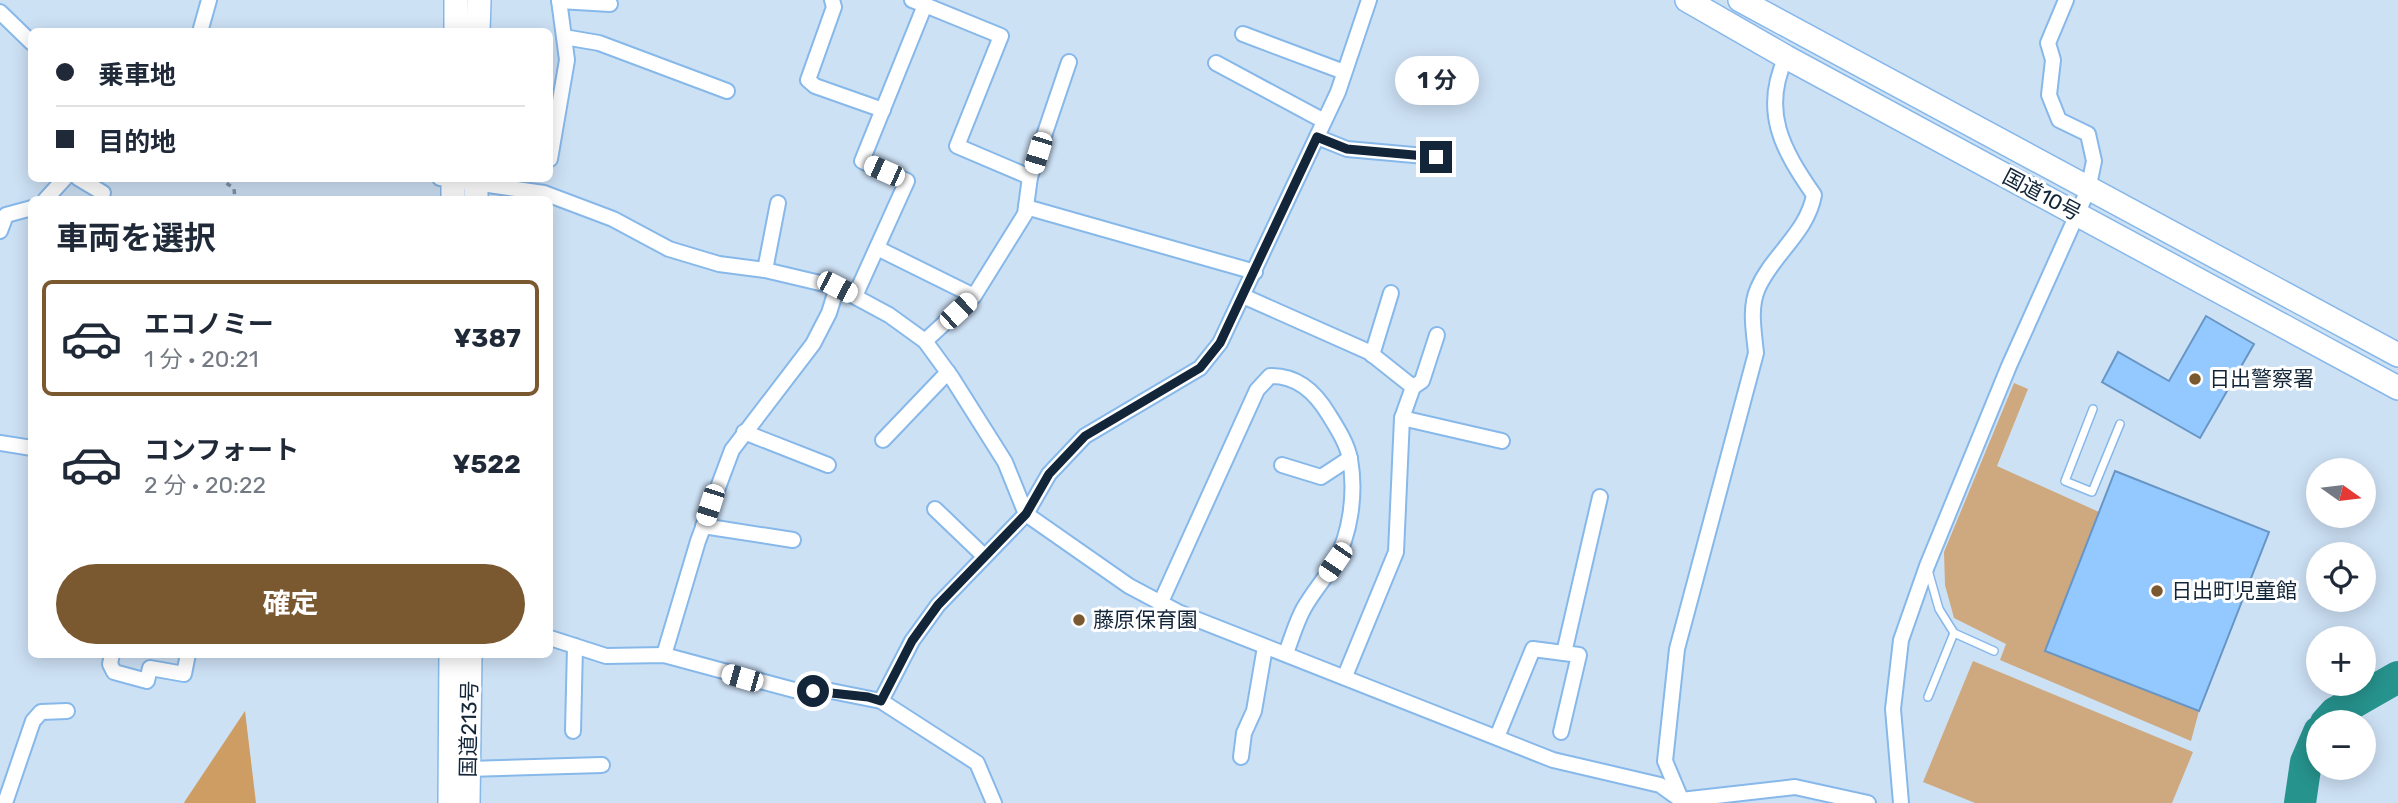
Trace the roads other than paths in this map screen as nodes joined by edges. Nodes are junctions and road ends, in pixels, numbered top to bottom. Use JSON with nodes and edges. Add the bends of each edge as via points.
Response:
{"nodes":[{"id":1,"x":209,"y":0,"type":"edge"},
{"id":2,"x":456,"y":0,"type":"edge"},
{"id":3,"x":479,"y":0,"type":"edge"},
{"id":4,"x":832,"y":0,"type":"edge"},
{"id":5,"x":1370,"y":0,"type":"edge"},
{"id":6,"x":1687,"y":0,"type":"edge"},
{"id":7,"x":1740,"y":0,"type":"edge"},
{"id":8,"x":2066,"y":0,"type":"edge"},
{"id":9,"x":559,"y":1,"type":"edge"},
{"id":10,"x":919,"y":3,"type":"edge"},
{"id":11,"x":610,"y":5,"type":"dead end"},
{"id":12,"x":0,"y":12,"type":"edge"},
{"id":13,"x":201,"y":28,"type":"edge"},
{"id":14,"x":456,"y":28,"type":"edge"},
{"id":15,"x":478,"y":28,"type":"edge"},
{"id":16,"x":1243,"y":34,"type":"dead end"},
{"id":17,"x":564,"y":37,"type":"junction"},
{"id":18,"x":28,"y":39,"type":"edge"},
{"id":19,"x":1786,"y":57,"type":"junction"},
{"id":20,"x":1069,"y":62,"type":"dead end"},
{"id":21,"x":1216,"y":63,"type":"dead end"},
{"id":22,"x":1344,"y":72,"type":"junction"},
{"id":23,"x":727,"y":91,"type":"dead end"},
{"id":24,"x":883,"y":110,"type":"junction"},
{"id":25,"x":1324,"y":121,"type":"junction"},
{"id":26,"x":1317,"y":137,"type":"junction"},
{"id":27,"x":553,"y":142,"type":"edge"},
{"id":28,"x":1436,"y":157,"type":"dead end"},
{"id":29,"x":1030,"y":177,"type":"junction"},
{"id":30,"x":61,"y":182,"type":"edge"},
{"id":31,"x":85,"y":182,"type":"edge"},
{"id":32,"x":461,"y":186,"type":"edge"},
{"id":33,"x":544,"y":190,"type":"edge"},
{"id":34,"x":2088,"y":190,"type":"junction"},
{"id":35,"x":103,"y":193,"type":"dead end"},
{"id":36,"x":49,"y":196,"type":"edge"},
{"id":37,"x":778,"y":203,"type":"dead end"},
{"id":38,"x":1026,"y":207,"type":"junction"},
{"id":39,"x":28,"y":209,"type":"edge"},
{"id":40,"x":2076,"y":213,"type":"junction"},
{"id":41,"x":0,"y":230,"type":"edge"},
{"id":42,"x":877,"y":248,"type":"junction"},
{"id":43,"x":765,"y":270,"type":"junction"},
{"id":44,"x":1255,"y":272,"type":"junction"},
{"id":45,"x":837,"y":287,"type":"junction"},
{"id":46,"x":1391,"y":293,"type":"dead end"},
{"id":47,"x":855,"y":296,"type":"junction"},
{"id":48,"x":974,"y":296,"type":"junction"},
{"id":49,"x":1243,"y":296,"type":"junction"},
{"id":50,"x":1437,"y":335,"type":"dead end"},
{"id":51,"x":925,"y":341,"type":"junction"},
{"id":52,"x":1372,"y":355,"type":"junction"},
{"id":53,"x":2398,"y":355,"type":"edge"},
{"id":54,"x":948,"y":372,"type":"junction"},
{"id":55,"x":1413,"y":387,"type":"junction"},
{"id":56,"x":2398,"y":388,"type":"edge"},
{"id":57,"x":2093,"y":409,"type":"dead end"},
{"id":58,"x":1402,"y":418,"type":"junction"},
{"id":59,"x":2120,"y":424,"type":"dead end"},
{"id":60,"x":744,"y":432,"type":"junction"},
{"id":61,"x":883,"y":440,"type":"dead end"},
{"id":62,"x":1502,"y":440,"type":"dead end"},
{"id":63,"x":0,"y":443,"type":"edge"},
{"id":64,"x":28,"y":447,"type":"edge"},
{"id":65,"x":1350,"y":458,"type":"junction"},
{"id":66,"x":828,"y":465,"type":"dead end"},
{"id":67,"x":1282,"y":465,"type":"dead end"},
{"id":68,"x":1600,"y":497,"type":"dead end"},
{"id":69,"x":935,"y":509,"type":"dead end"},
{"id":70,"x":1026,"y":514,"type":"junction"},
{"id":71,"x":703,"y":526,"type":"junction"},
{"id":72,"x":793,"y":540,"type":"dead end"},
{"id":73,"x":984,"y":556,"type":"junction"},
{"id":74,"x":1927,"y":566,"type":"junction"},
{"id":75,"x":1160,"y":604,"type":"junction"},
{"id":76,"x":1954,"y":633,"type":"junction"},
{"id":77,"x":553,"y":639,"type":"edge"},
{"id":78,"x":575,"y":646,"type":"junction"},
{"id":79,"x":1265,"y":647,"type":"junction"},
{"id":80,"x":1994,"y":651,"type":"dead end"},
{"id":81,"x":1286,"y":653,"type":"junction"},
{"id":82,"x":1564,"y":653,"type":"junction"},
{"id":83,"x":664,"y":655,"type":"junction"},
{"id":84,"x":111,"y":658,"type":"edge"},
{"id":85,"x":187,"y":658,"type":"edge"},
{"id":86,"x":451,"y":658,"type":"edge"},
{"id":87,"x":451,"y":658,"type":"edge"},
{"id":88,"x":1345,"y":677,"type":"junction"},
{"id":89,"x":1928,"y":697,"type":"dead end"},
{"id":90,"x":881,"y":701,"type":"junction"},
{"id":91,"x":67,"y":710,"type":"dead end"},
{"id":92,"x":573,"y":731,"type":"dead end"},
{"id":93,"x":1561,"y":732,"type":"dead end"},
{"id":94,"x":1497,"y":737,"type":"junction"},
{"id":95,"x":1241,"y":757,"type":"dead end"},
{"id":96,"x":603,"y":765,"type":"dead end"},
{"id":97,"x":468,"y":769,"type":"junction"},
{"id":98,"x":1681,"y":801,"type":"edge"},
{"id":99,"x":5,"y":803,"type":"edge"},
{"id":100,"x":450,"y":803,"type":"edge"},
{"id":101,"x":468,"y":803,"type":"edge"},
{"id":102,"x":994,"y":803,"type":"edge"},
{"id":103,"x":1868,"y":803,"type":"edge"},
{"id":104,"x":1901,"y":803,"type":"edge"}],
"edges":[{"from":1,"to":13,"type":"street"},
{"from":2,"to":14,"type":"highway"},
{"from":3,"to":15,"type":"highway"},
{"from":4,"to":24,"type":"street","via":[[834,8],[808,80]]},
{"from":5,"to":22,"type":"street"},
{"from":6,"to":19,"type":"highway","name":"国道10号"},
{"from":7,"to":34,"type":"highway","name":"国道10号"},
{"from":8,"to":34,"type":"street","via":[[2048,43],[2053,60],[2049,95],[2059,120],[2088,134],[2094,161]]},
{"from":9,"to":11,"type":"street"},
{"from":9,"to":17,"type":"street"},
{"from":10,"to":24,"type":"street"},
{"from":10,"to":29,"type":"street","via":[[1001,37],[957,146]]},
{"from":12,"to":18,"type":"street"},
{"from":16,"to":22,"type":"street"},
{"from":17,"to":23,"type":"street","via":[[599,43]]},
{"from":17,"to":27,"type":"street","via":[[567,60]]},
{"from":19,"to":40,"type":"highway","name":"国道10号"},
{"from":19,"to":98,"type":"street","via":[[1773,94],[1774,120],[1814,195],[1810,215],[1757,290],[1752,321],[1756,353],[1677,649],[1664,761]]},
{"from":20,"to":29,"type":"street"},
{"from":21,"to":25,"type":"street"},
{"from":22,"to":25,"type":"street"},
{"from":24,"to":42,"type":"street","via":[[862,161],[906,181]]},
{"from":25,"to":26,"type":"street"},
{"from":26,"to":28,"type":"street","via":[[1347,149]]},
{"from":26,"to":44,"type":"street"},
{"from":29,"to":38,"type":"street"},
{"from":30,"to":36,"type":"street"},
{"from":31,"to":35,"type":"street"},
{"from":32,"to":33,"type":"street"},
{"from":33,"to":43,"type":"street","via":[[669,249],[719,264]]},
{"from":34,"to":40,"type":"street"},
{"from":34,"to":53,"type":"highway","name":"国道10号"},
{"from":37,"to":43,"type":"street"},
{"from":38,"to":44,"type":"street"},
{"from":38,"to":48,"type":"street"},
{"from":39,"to":41,"type":"street","via":[[6,215]]},
{"from":40,"to":56,"type":"highway","name":"国道10号"},
{"from":40,"to":74,"type":"street"},
{"from":42,"to":47,"type":"street"},
{"from":42,"to":48,"type":"street"},
{"from":43,"to":45,"type":"street"},
{"from":44,"to":49,"type":"street"},
{"from":45,"to":47,"type":"street"},
{"from":45,"to":60,"type":"street","via":[[813,344]]},
{"from":46,"to":52,"type":"street"},
{"from":47,"to":51,"type":"street"},
{"from":48,"to":51,"type":"street"},
{"from":49,"to":52,"type":"street"},
{"from":49,"to":70,"type":"street","via":[[1220,343],[1200,368],[1085,436],[1049,474]]},
{"from":50,"to":55,"type":"street","via":[[1422,381]]},
{"from":51,"to":54,"type":"street"},
{"from":52,"to":55,"type":"street"},
{"from":54,"to":61,"type":"street"},
{"from":54,"to":70,"type":"street","via":[[1005,462]]},
{"from":55,"to":58,"type":"street"},
{"from":57,"to":59,"type":"lane","via":[[2065,481],[2092,492]]},
{"from":58,"to":62,"type":"street"},
{"from":58,"to":88,"type":"street","via":[[1396,552]]},
{"from":60,"to":66,"type":"street"},
{"from":60,"to":71,"type":"street","via":[[732,450]]},
{"from":63,"to":64,"type":"street"},
{"from":65,"to":67,"type":"street","via":[[1321,477]]},
{"from":65,"to":75,"type":"street","via":[[1324,407],[1304,385],[1270,376],[1257,390]]},
{"from":65,"to":81,"type":"street","via":[[1352,500],[1347,532],[1335,562],[1303,610]]},
{"from":68,"to":82,"type":"street"},
{"from":69,"to":73,"type":"street"},
{"from":70,"to":73,"type":"street"},
{"from":70,"to":75,"type":"street"},
{"from":71,"to":72,"type":"street"},
{"from":71,"to":83,"type":"street"},
{"from":73,"to":90,"type":"street","via":[[912,641]]},
{"from":74,"to":76,"type":"lane","via":[[1939,609]]},
{"from":74,"to":104,"type":"street","via":[[1897,665],[1893,709]]},
{"from":75,"to":79,"type":"street"},
{"from":76,"to":80,"type":"lane"},
{"from":76,"to":89,"type":"lane"},
{"from":77,"to":78,"type":"street"},
{"from":78,"to":83,"type":"street","via":[[606,656]]},
{"from":78,"to":92,"type":"street"},
{"from":79,"to":81,"type":"street"},
{"from":79,"to":95,"type":"street"},
{"from":81,"to":88,"type":"street"},
{"from":82,"to":93,"type":"street","via":[[1579,655]]},
{"from":82,"to":94,"type":"street","via":[[1534,649]]},
{"from":83,"to":90,"type":"street","via":[[794,690],[831,691]]},
{"from":84,"to":85,"type":"street","via":[[114,673],[146,681],[150,667],[184,674]]},
{"from":86,"to":97,"type":"highway","name":"国道213号"},
{"from":87,"to":100,"type":"highway","name":"国道213号"},
{"from":88,"to":94,"type":"street"},
{"from":90,"to":102,"type":"street","via":[[977,763]]},
{"from":91,"to":99,"type":"street","via":[[41,712],[33,721]]},
{"from":94,"to":98,"type":"street","via":[[1553,760],[1660,785]]},
{"from":96,"to":97,"type":"street"},
{"from":97,"to":101,"type":"highway","name":"国道213号"},
{"from":98,"to":103,"type":"street","via":[[1796,787]]}]}
